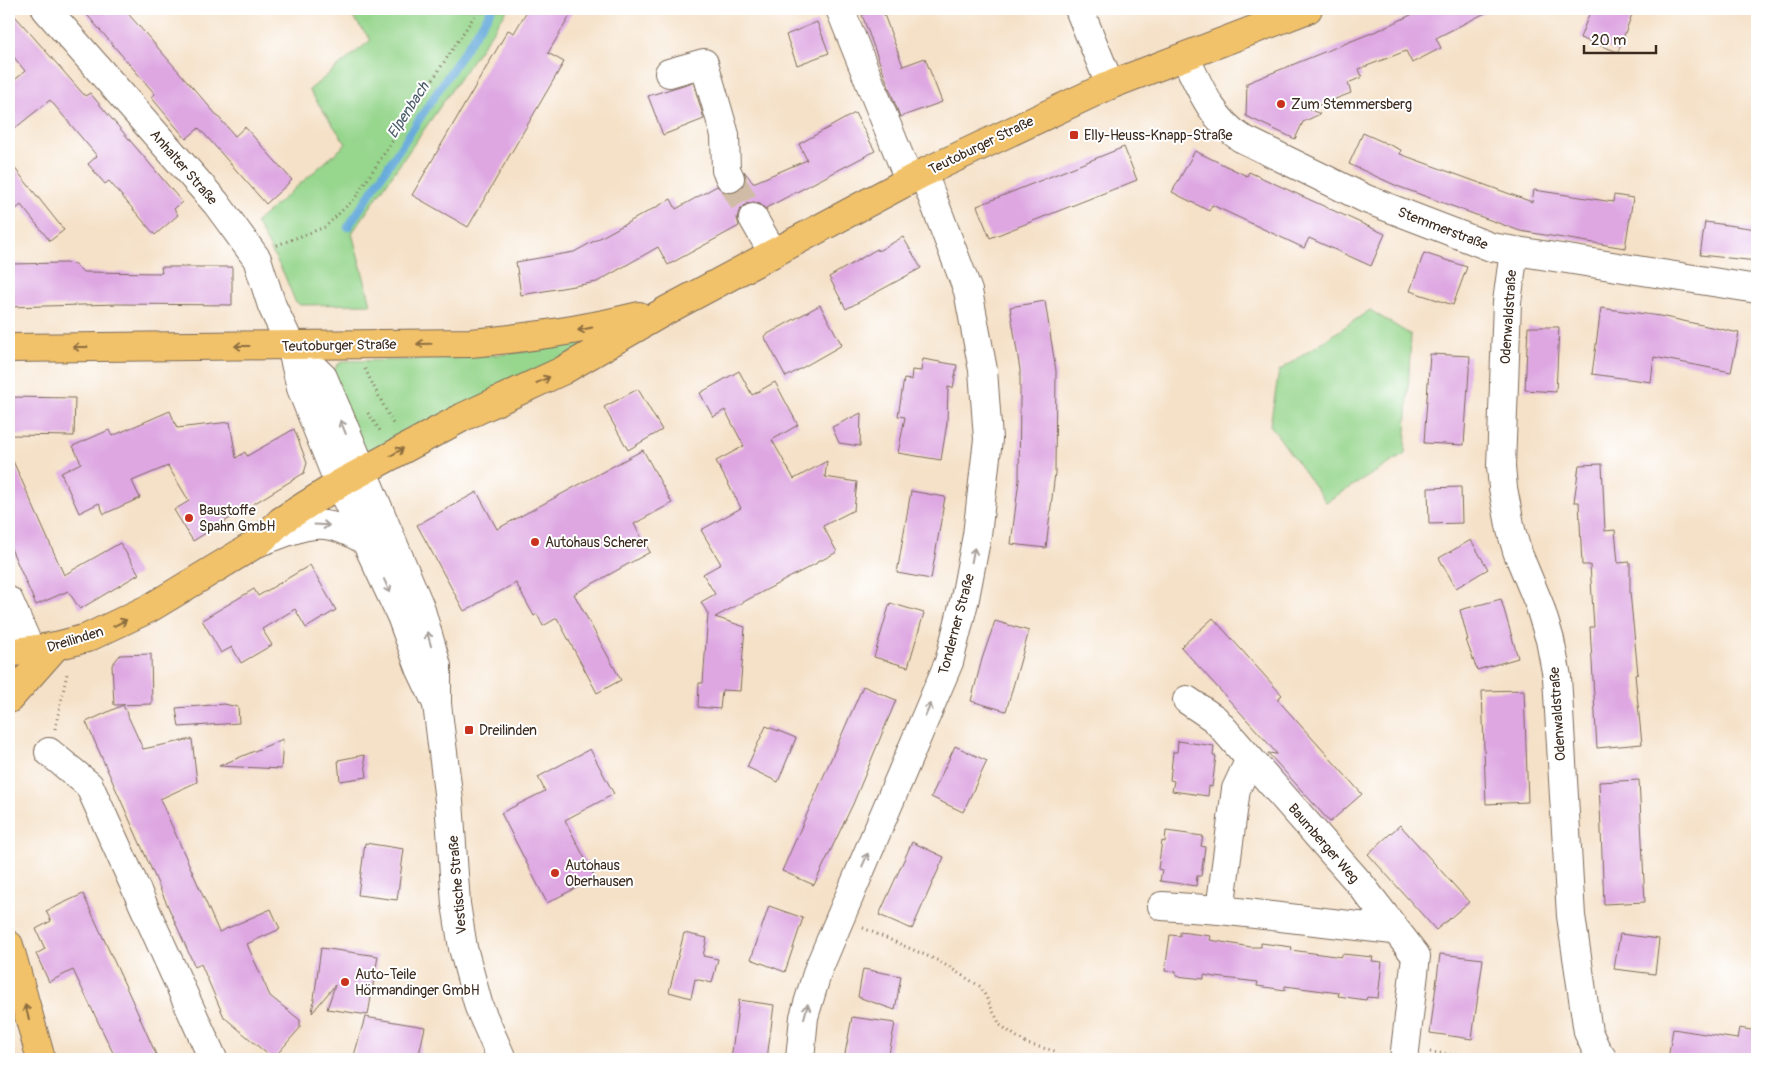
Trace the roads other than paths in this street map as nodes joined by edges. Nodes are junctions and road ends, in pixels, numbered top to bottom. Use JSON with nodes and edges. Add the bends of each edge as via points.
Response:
{"nodes":[{"id":1,"x":46,"y":9,"type":"edge"},
{"id":2,"x":840,"y":9,"type":"edge"},
{"id":3,"x":1079,"y":9,"type":"edge"},
{"id":4,"x":1303,"y":10,"type":"edge"},
{"id":5,"x":1185,"y":57,"type":"junction"},
{"id":6,"x":669,"y":73,"type":"dead end"},
{"id":7,"x":1110,"y":85,"type":"junction"},
{"id":8,"x":916,"y":176,"type":"junction"},
{"id":9,"x":730,"y":178,"type":"tunnel mouth"},
{"id":10,"x":753,"y":218,"type":"tunnel mouth"},
{"id":11,"x":1514,"y":251,"type":"junction"},
{"id":12,"x":773,"y":253,"type":"junction"},
{"id":13,"x":1757,"y":289,"type":"edge"},
{"id":14,"x":667,"y":310,"type":"junction"},
{"id":15,"x":291,"y":346,"type":"junction"},
{"id":16,"x":9,"y":348,"type":"edge"},
{"id":17,"x":350,"y":478,"type":"junction"},
{"id":18,"x":259,"y":542,"type":"junction"},
{"id":19,"x":367,"y":542,"type":"junction"},
{"id":20,"x":9,"y":601,"type":"edge"},
{"id":21,"x":43,"y":648,"type":"edge"},
{"id":22,"x":9,"y":699,"type":"edge"},
{"id":23,"x":1187,"y":700,"type":"dead end"},
{"id":24,"x":437,"y":704,"type":"junction"},
{"id":25,"x":49,"y":752,"type":"road end"},
{"id":26,"x":1250,"y":759,"type":"junction"},
{"id":27,"x":1162,"y":906,"type":"dead end"},
{"id":28,"x":1220,"y":910,"type":"junction"},
{"id":29,"x":1393,"y":930,"type":"junction"},
{"id":30,"x":9,"y":945,"type":"edge"},
{"id":31,"x":1405,"y":1054,"type":"edge"},
{"id":32,"x":41,"y":1059,"type":"edge"},
{"id":33,"x":213,"y":1059,"type":"edge"},
{"id":34,"x":502,"y":1059,"type":"edge"},
{"id":35,"x":800,"y":1059,"type":"edge"},
{"id":36,"x":1603,"y":1059,"type":"edge"}],
"edges":[{"from":1,"to":15,"type":"street","name":"Anhalter Straße","via":[[216,203],[257,259],[272,306]]},
{"from":2,"to":8,"type":"street","name":"Tonderner Straße"},
{"from":3,"to":7,"type":"street"},
{"from":4,"to":5,"type":"main road","name":"Teutoburger Straße"},
{"from":5,"to":7,"type":"main road","name":"Teutoburger Straße"},
{"from":5,"to":11,"type":"street","name":"Stemmerstraße","via":[[1220,122],[1240,138],[1375,202],[1491,247]]},
{"from":6,"to":9,"type":"street","via":[[704,64],[725,135],[726,170]]},
{"from":7,"to":8,"type":"main road","name":"Teutoburger Straße"},
{"from":8,"to":12,"type":"main road","name":"Teutoburger Straße"},
{"from":35,"to":8,"type":"street","name":"Tonderner Straße","one_way":true,"via":[[804,1017],[818,970],[948,662],[968,580],[982,496],[988,438],[976,329],[968,291]]},
{"from":10,"to":12,"type":"street"},
{"from":11,"to":13,"type":"street","name":"Stemmerstraße"},
{"from":11,"to":36,"type":"street","name":"Odenwaldstraße","via":[[1507,302],[1503,488],[1518,551],[1550,640],[1557,677],[1571,916],[1588,1032]]},
{"from":12,"to":14,"type":"main road","name":"Teutoburger Straße"},
{"from":14,"to":15,"type":"main road","name":"Teutoburger Straße","one_way":true,"via":[[580,330],[527,338]]},
{"from":17,"to":14,"type":"main road","name":"Teutoburger Straße","one_way":true,"via":[[398,446],[562,371]]},
{"from":15,"to":16,"type":"main road","name":"Teutoburger Straße","one_way":true},
{"from":15,"to":17,"type":"street","name":"Anhalter Straße","via":[[301,388]]},
{"from":17,"to":18,"type":"main road","name":"Dreilinden","via":[[281,521]]},
{"from":17,"to":19,"type":"street","name":"Vestische Straße"},
{"from":24,"to":17,"type":"street","name":"Vestische Straße","one_way":true,"via":[[437,666],[420,607],[380,508]]},
{"from":18,"to":19,"type":"street","one_way":true,"via":[[313,524],[336,526]]},
{"from":21,"to":18,"type":"main road","name":"Dreilinden","one_way":true,"via":[[99,634],[150,608]]},
{"from":19,"to":24,"type":"street","name":"Vestische Straße","one_way":true},
{"from":20,"to":21,"type":"street"},
{"from":21,"to":22,"type":"main road"},
{"from":23,"to":26,"type":"street","name":"Baumberger Weg","via":[[1215,718]]},
{"from":24,"to":34,"type":"street","name":"Vestische Straße","via":[[463,950],[479,1007]]},
{"from":25,"to":33,"type":"street","via":[[89,785]]},
{"from":26,"to":28,"type":"street","via":[[1236,789]]},
{"from":26,"to":29,"type":"street","name":"Baumberger Weg","via":[[1361,885]]},
{"from":27,"to":28,"type":"street"},
{"from":28,"to":29,"type":"street"},
{"from":29,"to":31,"type":"street","name":"Baumberger Weg","via":[[1416,956]]},
{"from":32,"to":30,"type":"main road","one_way":true}]}
